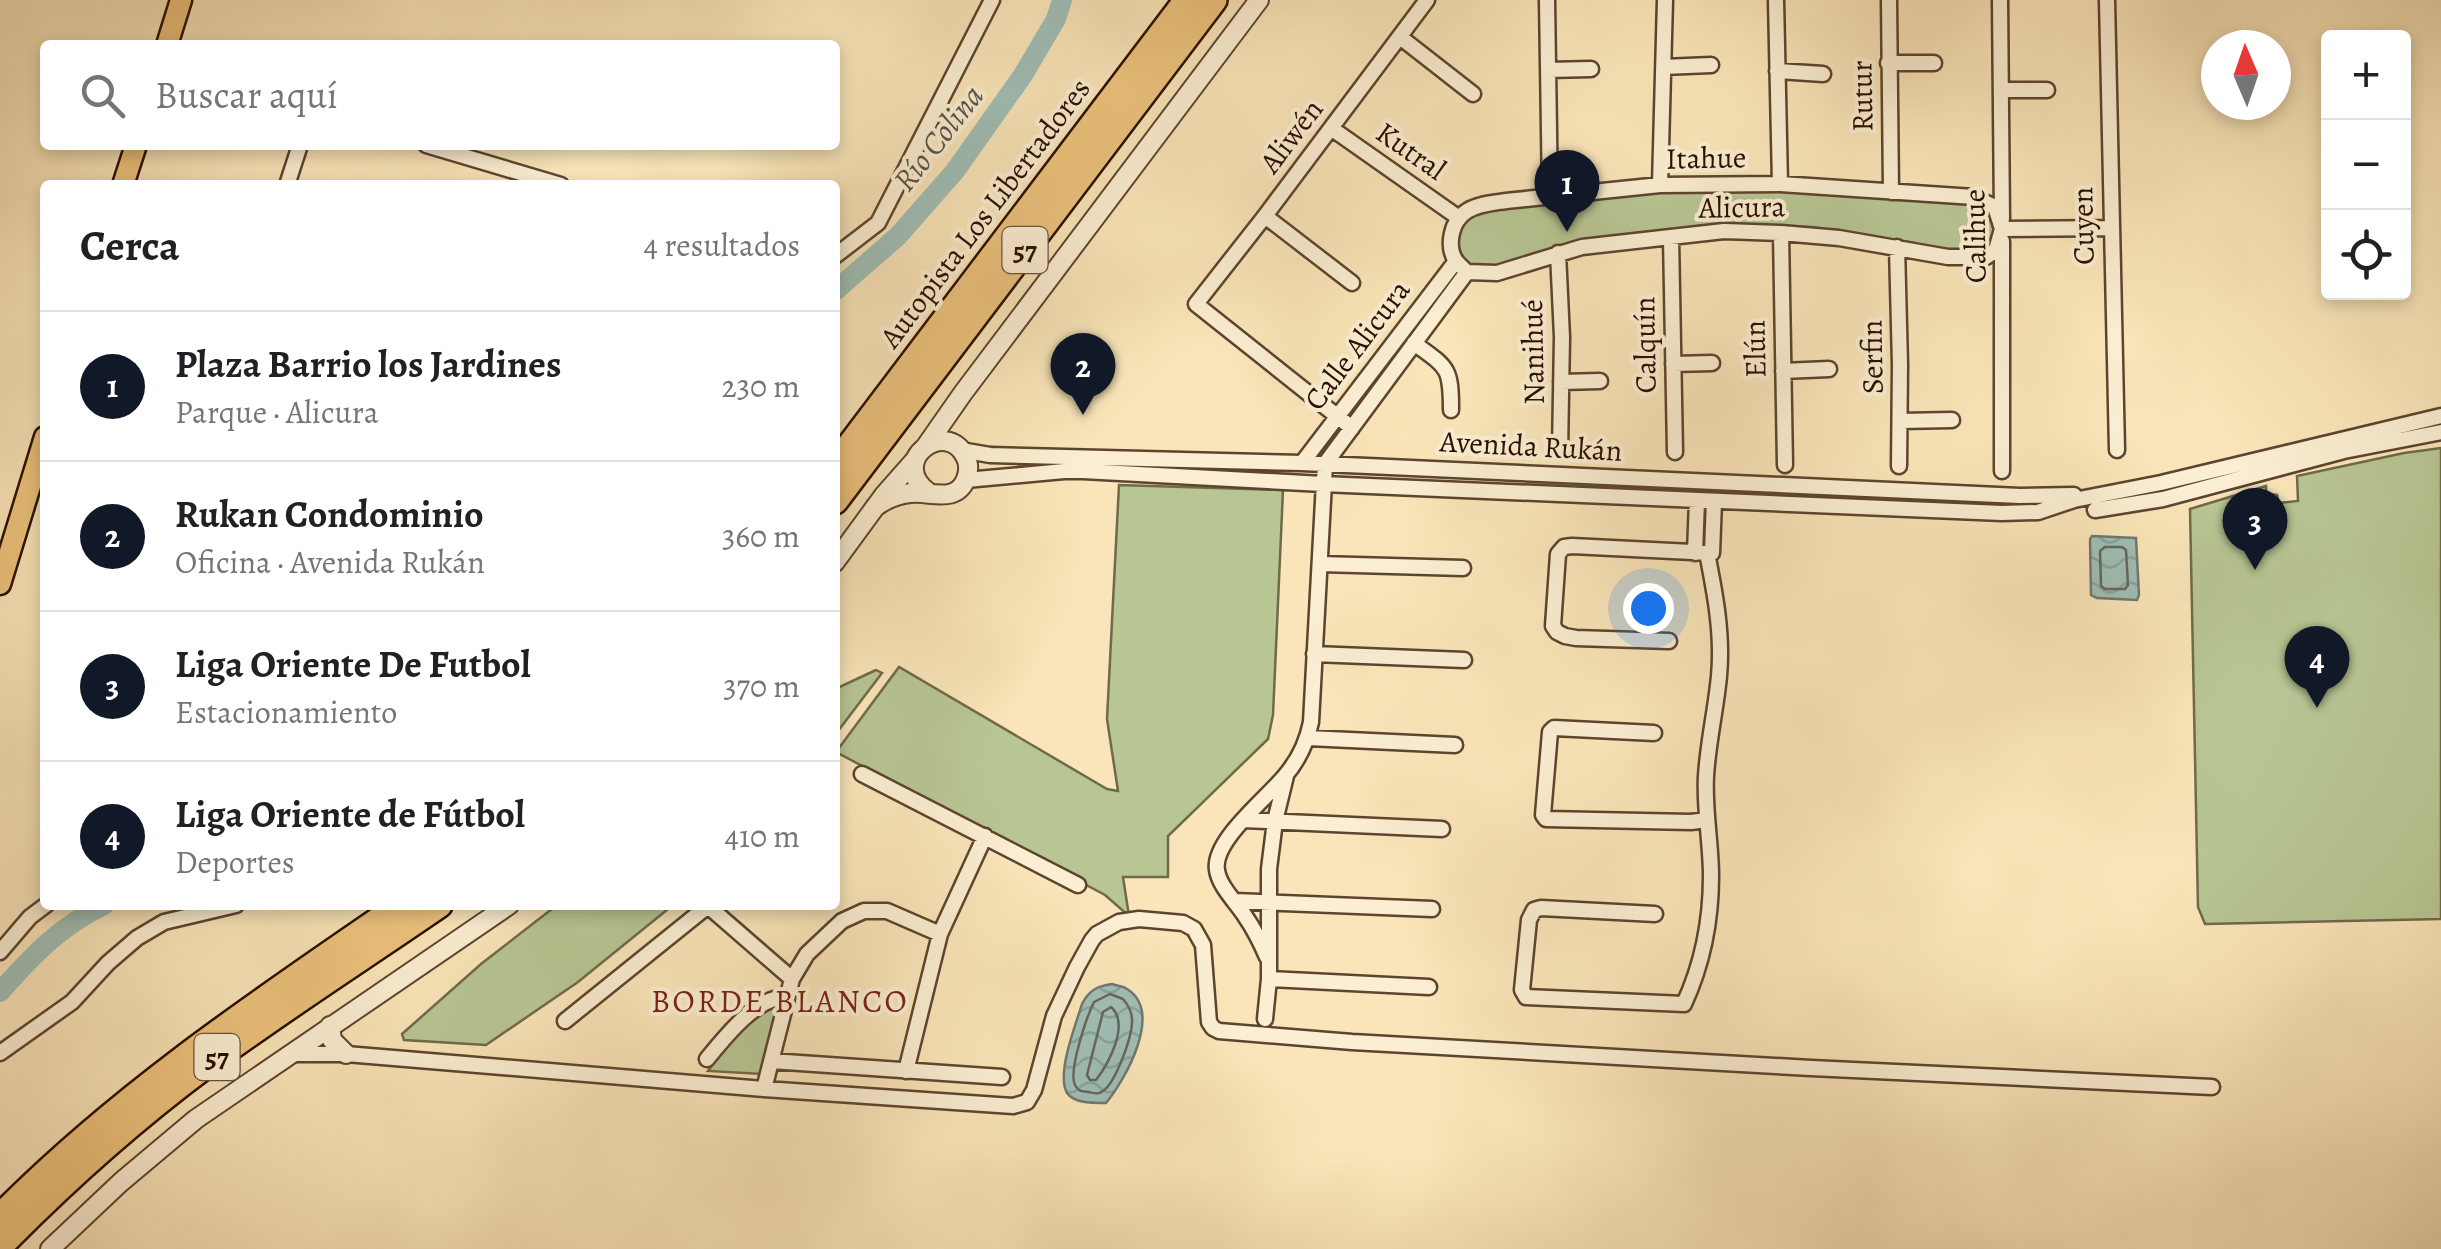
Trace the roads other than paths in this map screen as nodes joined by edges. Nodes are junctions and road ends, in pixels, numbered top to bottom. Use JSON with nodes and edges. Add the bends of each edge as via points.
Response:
{"nodes":[{"id":1,"x":181,"y":0,"type":"edge"},
{"id":2,"x":992,"y":0,"type":"edge"},
{"id":3,"x":1187,"y":0,"type":"edge"},
{"id":4,"x":1214,"y":0,"type":"edge"},
{"id":5,"x":1259,"y":0,"type":"edge"},
{"id":6,"x":1428,"y":0,"type":"edge"},
{"id":7,"x":1548,"y":0,"type":"edge"},
{"id":8,"x":1664,"y":0,"type":"edge"},
{"id":9,"x":1776,"y":0,"type":"edge"},
{"id":10,"x":1889,"y":0,"type":"edge"},
{"id":11,"x":2000,"y":0,"type":"edge"},
{"id":12,"x":2107,"y":0,"type":"edge"},
{"id":13,"x":1400,"y":37,"type":"junction"},
{"id":14,"x":169,"y":40,"type":"edge"},
{"id":15,"x":1934,"y":63,"type":"dead end"},
{"id":16,"x":1888,"y":64,"type":"junction"},
{"id":17,"x":1711,"y":65,"type":"dead end"},
{"id":18,"x":1663,"y":67,"type":"junction"},
{"id":19,"x":1591,"y":68,"type":"dead end"},
{"id":20,"x":1548,"y":70,"type":"junction"},
{"id":21,"x":1777,"y":71,"type":"junction"},
{"id":22,"x":1823,"y":74,"type":"dead end"},
{"id":23,"x":2001,"y":90,"type":"junction"},
{"id":24,"x":2046,"y":90,"type":"dead end"},
{"id":25,"x":1473,"y":94,"type":"dead end"},
{"id":26,"x":1331,"y":128,"type":"junction"},
{"id":27,"x":134,"y":150,"type":"edge"},
{"id":28,"x":298,"y":150,"type":"edge"},
{"id":29,"x":443,"y":150,"type":"edge"},
{"id":30,"x":125,"y":180,"type":"edge"},
{"id":31,"x":289,"y":180,"type":"edge"},
{"id":32,"x":545,"y":180,"type":"edge"},
{"id":33,"x":1780,"y":184,"type":"junction"},
{"id":34,"x":1660,"y":185,"type":"junction"},
{"id":35,"x":1891,"y":192,"type":"junction"},
{"id":36,"x":1550,"y":196,"type":"junction"},
{"id":37,"x":1265,"y":216,"type":"junction"},
{"id":38,"x":1459,"y":218,"type":"junction"},
{"id":39,"x":2111,"y":228,"type":"junction"},
{"id":40,"x":2002,"y":229,"type":"junction"},
{"id":41,"x":1781,"y":233,"type":"junction"},
{"id":42,"x":1670,"y":237,"type":"junction"},
{"id":43,"x":1897,"y":247,"type":"junction"},
{"id":44,"x":840,"y":252,"type":"edge"},
{"id":45,"x":1558,"y":254,"type":"junction"},
{"id":46,"x":1462,"y":267,"type":"junction"},
{"id":47,"x":1352,"y":283,"type":"dead end"},
{"id":48,"x":1414,"y":343,"type":"junction"},
{"id":49,"x":1712,"y":363,"type":"dead end"},
{"id":50,"x":1673,"y":364,"type":"junction"},
{"id":51,"x":1829,"y":370,"type":"dead end"},
{"id":52,"x":1783,"y":371,"type":"junction"},
{"id":53,"x":1600,"y":381,"type":"dead end"},
{"id":54,"x":1562,"y":382,"type":"junction"},
{"id":55,"x":963,"y":392,"type":"junction"},
{"id":56,"x":1451,"y":410,"type":"dead end"},
{"id":57,"x":1337,"y":416,"type":"junction"},
{"id":58,"x":2441,"y":416,"type":"edge"},
{"id":59,"x":1952,"y":420,"type":"dead end"},
{"id":60,"x":1900,"y":422,"type":"junction"},
{"id":61,"x":1352,"y":428,"type":"junction"},
{"id":62,"x":2441,"y":432,"type":"edge"},
{"id":63,"x":926,"y":446,"type":"junction"},
{"id":64,"x":958,"y":448,"type":"junction"},
{"id":65,"x":1560,"y":450,"type":"dead end"},
{"id":66,"x":2117,"y":450,"type":"dead end"},
{"id":67,"x":1675,"y":452,"type":"dead end"},
{"id":68,"x":40,"y":454,"type":"edge"},
{"id":69,"x":840,"y":458,"type":"edge"},
{"id":70,"x":914,"y":461,"type":"junction"},
{"id":71,"x":1302,"y":463,"type":"junction"},
{"id":72,"x":1325,"y":464,"type":"junction"},
{"id":73,"x":1785,"y":465,"type":"dead end"},
{"id":74,"x":1899,"y":466,"type":"dead end"},
{"id":75,"x":1151,"y":467,"type":"junction"},
{"id":76,"x":2002,"y":470,"type":"dead end"},
{"id":77,"x":1558,"y":475,"type":"junction"},
{"id":78,"x":966,"y":480,"type":"junction"},
{"id":79,"x":1323,"y":484,"type":"junction"},
{"id":80,"x":1790,"y":485,"type":"junction"},
{"id":81,"x":928,"y":492,"type":"junction"},
{"id":82,"x":840,"y":494,"type":"edge"},
{"id":83,"x":1557,"y":494,"type":"junction"},
{"id":84,"x":1697,"y":500,"type":"junction"},
{"id":85,"x":1714,"y":500,"type":"junction"},
{"id":86,"x":2097,"y":502,"type":"junction"},
{"id":87,"x":1789,"y":504,"type":"junction"},
{"id":88,"x":875,"y":508,"type":"junction"},
{"id":89,"x":1705,"y":553,"type":"junction"},
{"id":90,"x":840,"y":555,"type":"edge"},
{"id":91,"x":1320,"y":564,"type":"junction"},
{"id":92,"x":1464,"y":568,"type":"dead end"},
{"id":93,"x":0,"y":584,"type":"edge"},
{"id":94,"x":1668,"y":641,"type":"dead end"},
{"id":95,"x":1314,"y":654,"type":"junction"},
{"id":96,"x":1464,"y":660,"type":"dead end"},
{"id":97,"x":1654,"y":733,"type":"dead end"},
{"id":98,"x":1308,"y":738,"type":"junction"},
{"id":99,"x":1455,"y":745,"type":"dead end"},
{"id":100,"x":862,"y":774,"type":"dead end"},
{"id":101,"x":1286,"y":775,"type":"junction"},
{"id":102,"x":1243,"y":820,"type":"junction"},
{"id":103,"x":1275,"y":820,"type":"junction"},
{"id":104,"x":1706,"y":820,"type":"junction"},
{"id":105,"x":1442,"y":828,"type":"dead end"},
{"id":106,"x":986,"y":836,"type":"junction"},
{"id":107,"x":1078,"y":885,"type":"dead end"},
{"id":108,"x":1235,"y":901,"type":"junction"},
{"id":109,"x":1268,"y":901,"type":"junction"},
{"id":110,"x":1432,"y":909,"type":"dead end"},
{"id":111,"x":40,"y":910,"type":"edge"},
{"id":112,"x":215,"y":910,"type":"edge"},
{"id":113,"x":394,"y":910,"type":"edge"},
{"id":114,"x":432,"y":910,"type":"edge"},
{"id":115,"x":502,"y":910,"type":"edge"},
{"id":116,"x":703,"y":910,"type":"edge"},
{"id":117,"x":713,"y":910,"type":"edge"},
{"id":118,"x":1654,"y":914,"type":"dead end"},
{"id":119,"x":940,"y":934,"type":"junction"},
{"id":120,"x":0,"y":952,"type":"edge"},
{"id":121,"x":1268,"y":957,"type":"junction"},
{"id":122,"x":792,"y":978,"type":"junction"},
{"id":123,"x":1269,"y":979,"type":"junction"},
{"id":124,"x":1428,"y":987,"type":"dead end"},
{"id":125,"x":786,"y":997,"type":"junction"},
{"id":126,"x":1264,"y":1020,"type":"dead end"},
{"id":127,"x":566,"y":1021,"type":"dead end"},
{"id":128,"x":330,"y":1026,"type":"junction"},
{"id":129,"x":0,"y":1053,"type":"edge"},
{"id":130,"x":290,"y":1054,"type":"junction"},
{"id":131,"x":346,"y":1054,"type":"junction"},
{"id":132,"x":708,"y":1059,"type":"dead end"},
{"id":133,"x":771,"y":1060,"type":"junction"},
{"id":134,"x":906,"y":1072,"type":"junction"},
{"id":135,"x":1002,"y":1078,"type":"dead end"},
{"id":136,"x":2212,"y":1086,"type":"dead end"},
{"id":137,"x":764,"y":1089,"type":"junction"},
{"id":138,"x":0,"y":1218,"type":"edge"},
{"id":139,"x":0,"y":1246,"type":"edge"},
{"id":140,"x":50,"y":1249,"type":"edge"}],
"edges":[{"from":1,"to":14,"type":"main road"},
{"from":2,"to":44,"type":"street","via":[[878,223]]},
{"from":3,"to":69,"type":"highway","name":"Autopista Los Libertadores","number":"57"},
{"from":4,"to":82,"type":"highway","name":"Autopista Los Libertadores","number":"57"},
{"from":5,"to":55,"type":"street"},
{"from":6,"to":13,"type":"street","name":"Aliwén"},
{"from":7,"to":20,"type":"street"},
{"from":8,"to":18,"type":"street"},
{"from":9,"to":21,"type":"street"},
{"from":10,"to":16,"type":"street","name":"Rutur"},
{"from":11,"to":23,"type":"street","name":"Calihue"},
{"from":12,"to":39,"type":"street","name":"Cuyen"},
{"from":13,"to":25,"type":"street"},
{"from":13,"to":26,"type":"street","name":"Aliwén"},
{"from":15,"to":16,"type":"street"},
{"from":16,"to":35,"type":"street","name":"Rutur"},
{"from":17,"to":18,"type":"street"},
{"from":18,"to":34,"type":"street"},
{"from":19,"to":20,"type":"street"},
{"from":20,"to":36,"type":"street"},
{"from":21,"to":22,"type":"street"},
{"from":21,"to":33,"type":"street"},
{"from":23,"to":24,"type":"street"},
{"from":23,"to":40,"type":"street","name":"Calihue"},
{"from":26,"to":37,"type":"street","name":"Aliwén"},
{"from":26,"to":38,"type":"street","name":"Kutral"},
{"from":27,"to":30,"type":"main road"},
{"from":28,"to":31,"type":"street"},
{"from":29,"to":32,"type":"street"},
{"from":33,"to":34,"type":"street","name":"Itahue"},
{"from":33,"to":35,"type":"street","name":"Itahue"},
{"from":34,"to":36,"type":"street","name":"Itahue"},
{"from":35,"to":40,"type":"street","name":"Itahue","via":[[1985,200],[1995,207]]},
{"from":36,"to":38,"type":"street","name":"Itahue","via":[[1481,205]]},
{"from":37,"to":47,"type":"street"},
{"from":37,"to":57,"type":"street","name":"Aliwén","via":[[1196,304]]},
{"from":38,"to":46,"type":"street","via":[[1451,244]]},
{"from":39,"to":40,"type":"street"},
{"from":39,"to":66,"type":"street","name":"Cuyen"},
{"from":40,"to":43,"type":"street","name":"Alicura","via":[[1996,250],[1986,256]]},
{"from":40,"to":76,"type":"street","name":"Calihue"},
{"from":41,"to":42,"type":"street","name":"Alicura"},
{"from":41,"to":43,"type":"street","name":"Alicura"},
{"from":41,"to":52,"type":"street","name":"Elún"},
{"from":42,"to":45,"type":"street","name":"Alicura"},
{"from":42,"to":50,"type":"street","name":"Calquín"},
{"from":43,"to":60,"type":"street","name":"Serfin"},
{"from":45,"to":46,"type":"street","name":"Alicura","via":[[1496,273]]},
{"from":45,"to":54,"type":"street","name":"Nanihué"},
{"from":46,"to":48,"type":"street","name":"Calle Alicura"},
{"from":46,"to":57,"type":"street","name":"Calle Alicura"},
{"from":48,"to":56,"type":"street","via":[[1446,366]]},
{"from":48,"to":61,"type":"street","name":"Calle Alicura"},
{"from":49,"to":50,"type":"street"},
{"from":50,"to":67,"type":"street","name":"Calquín"},
{"from":51,"to":52,"type":"street"},
{"from":52,"to":73,"type":"street","name":"Elún"},
{"from":53,"to":54,"type":"street"},
{"from":54,"to":65,"type":"street","name":"Nanihué"},
{"from":55,"to":63,"type":"street"},
{"from":55,"to":64,"type":"street"},
{"from":57,"to":61,"type":"street"},
{"from":57,"to":71,"type":"street","name":"Calle Alicura"},
{"from":58,"to":86,"type":"street","name":"Avenida Rukán"},
{"from":59,"to":60,"type":"street"},
{"from":60,"to":74,"type":"street","name":"Serfin"},
{"from":61,"to":72,"type":"street","name":"Calle Alicura"},
{"from":62,"to":86,"type":"street","via":[[2344,450],[2163,499]]},
{"from":63,"to":64,"type":"street","via":[[944,441]]},
{"from":63,"to":70,"type":"street"},
{"from":64,"to":75,"type":"street","name":"Avenida Rukán"},
{"from":64,"to":78,"type":"street","via":[[968,461]]},
{"from":68,"to":93,"type":"main road"},
{"from":70,"to":81,"type":"street","via":[[914,476]]},
{"from":70,"to":88,"type":"street"},
{"from":71,"to":72,"type":"street","name":"Avenida Rukán"},
{"from":71,"to":75,"type":"street","name":"Avenida Rukán"},
{"from":72,"to":77,"type":"street","name":"Avenida Rukán"},
{"from":72,"to":79,"type":"street"},
{"from":75,"to":78,"type":"street","name":"Avenida Rukán"},
{"from":75,"to":79,"type":"street","name":"Avenida Rukán"},
{"from":77,"to":80,"type":"street","name":"Avenida Rukán"},
{"from":77,"to":83,"type":"street"},
{"from":78,"to":81,"type":"street","via":[[950,494]]},
{"from":79,"to":83,"type":"street","name":"Avenida Rukán"},
{"from":79,"to":91,"type":"street"},
{"from":80,"to":86,"type":"street","name":"Avenida Rukán"},
{"from":80,"to":87,"type":"street"},
{"from":81,"to":88,"type":"street","via":[[896,496]]},
{"from":83,"to":84,"type":"street","name":"Avenida Rukán"},
{"from":84,"to":85,"type":"street","name":"Avenida Rukán"},
{"from":84,"to":89,"type":"street"},
{"from":85,"to":87,"type":"street","name":"Avenida Rukán"},
{"from":85,"to":89,"type":"street"},
{"from":86,"to":87,"type":"street","name":"Avenida Rukán","via":[[2038,512]]},
{"from":88,"to":90,"type":"street"},
{"from":89,"to":94,"type":"street","via":[[1572,546],[1558,554],[1558,632]]},
{"from":89,"to":104,"type":"street","via":[[1716,600],[1720,674],[1707,756]]},
{"from":91,"to":92,"type":"street"},
{"from":91,"to":95,"type":"street"},
{"from":95,"to":96,"type":"street"},
{"from":95,"to":98,"type":"street"},
{"from":97,"to":104,"type":"street","via":[[1554,728],[1543,815]]},
{"from":98,"to":99,"type":"street"},
{"from":98,"to":101,"type":"street"},
{"from":100,"to":106,"type":"street"},
{"from":101,"to":102,"type":"street"},
{"from":101,"to":103,"type":"street"},
{"from":102,"to":103,"type":"street"},
{"from":102,"to":108,"type":"street","via":[[1216,860]]},
{"from":103,"to":105,"type":"street"},
{"from":103,"to":109,"type":"street"},
{"from":104,"to":118,"type":"street","via":[[1708,912],[1684,1004],[1526,997],[1534,910]]},
{"from":106,"to":107,"type":"street"},
{"from":106,"to":119,"type":"street"},
{"from":108,"to":109,"type":"street"},
{"from":108,"to":121,"type":"street"},
{"from":109,"to":110,"type":"street"},
{"from":109,"to":121,"type":"street"},
{"from":111,"to":120,"type":"street"},
{"from":112,"to":129,"type":"street","via":[[164,922],[137,938],[72,1002]]},
{"from":113,"to":138,"type":"highway","number":"57","via":[[160,1074]]},
{"from":114,"to":139,"type":"highway","number":"57","via":[[163,1098]]},
{"from":115,"to":128,"type":"street"},
{"from":116,"to":127,"type":"street"},
{"from":117,"to":122,"type":"street"},
{"from":119,"to":122,"type":"street","via":[[888,910],[864,911],[818,943]]},
{"from":119,"to":134,"type":"street"},
{"from":121,"to":123,"type":"street"},
{"from":122,"to":125,"type":"street"},
{"from":123,"to":124,"type":"street"},
{"from":123,"to":126,"type":"street"},
{"from":125,"to":132,"type":"street","via":[[774,996],[734,1026]]},
{"from":125,"to":133,"type":"street"},
{"from":128,"to":130,"type":"street"},
{"from":128,"to":131,"type":"street","via":[[332,1040]]},
{"from":130,"to":131,"type":"street"},
{"from":130,"to":140,"type":"street","via":[[181,1132]]},
{"from":131,"to":137,"type":"street"},
{"from":133,"to":134,"type":"street"},
{"from":133,"to":137,"type":"street"},
{"from":134,"to":135,"type":"street"},
{"from":136,"to":137,"type":"street","via":[[1219,1031],[1209,1022],[1198,934],[1183,923],[1139,918],[1110,926],[1092,940],[1054,1016],[1027,1102]]}]}
